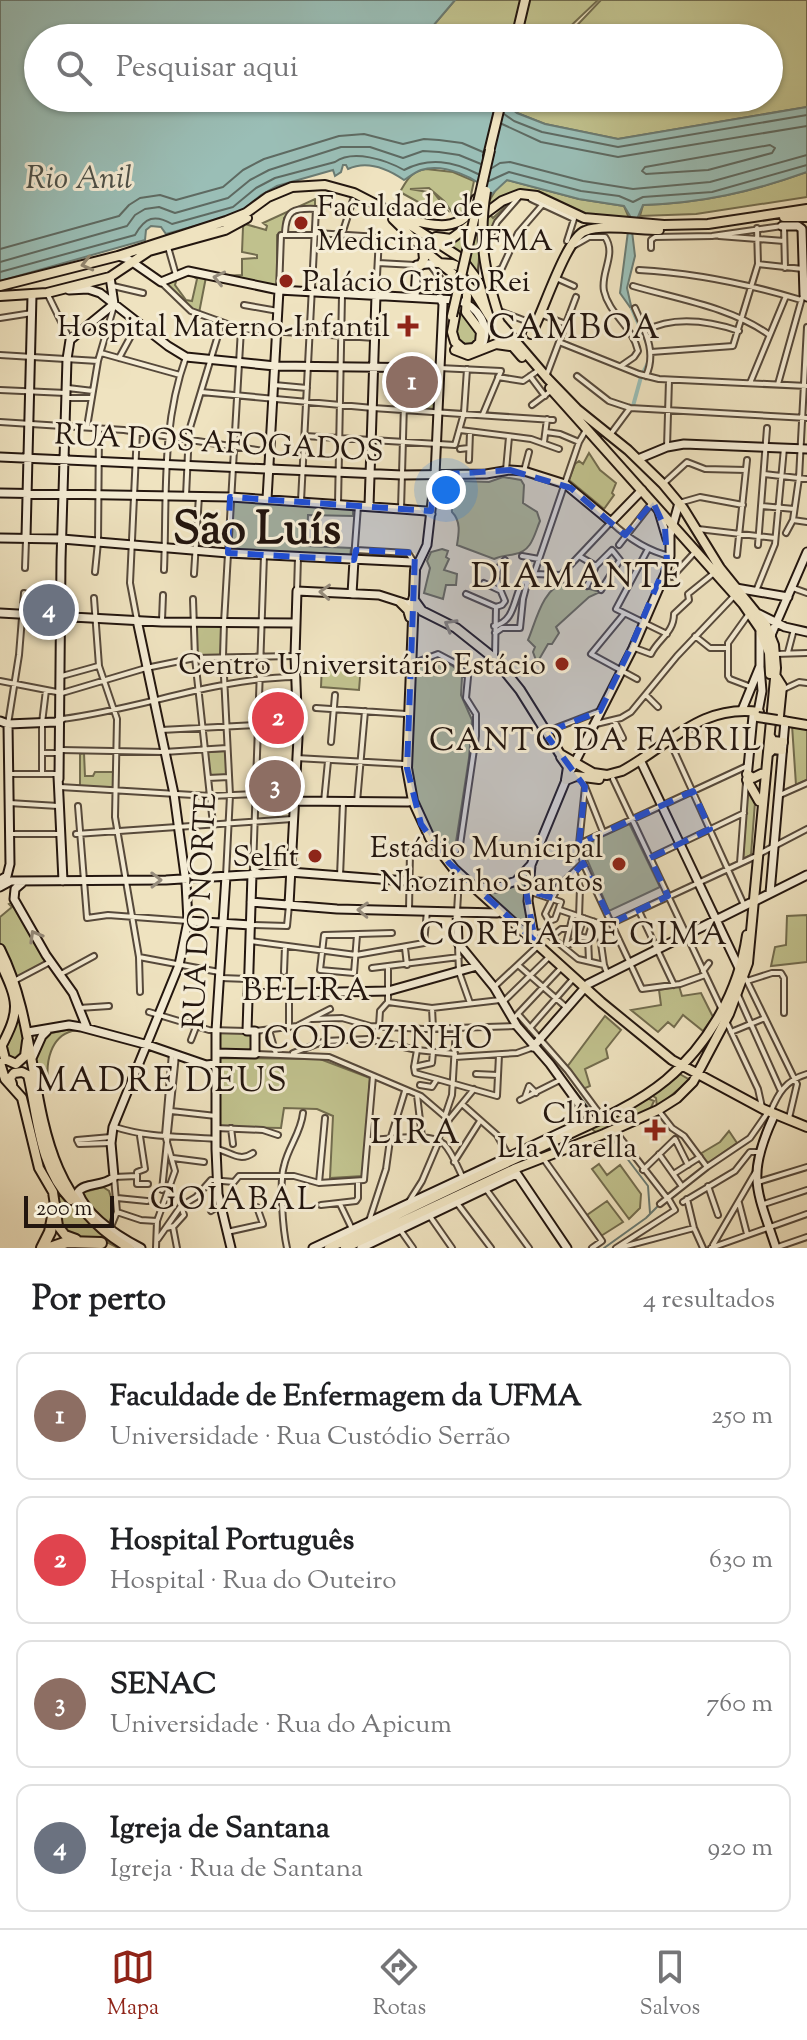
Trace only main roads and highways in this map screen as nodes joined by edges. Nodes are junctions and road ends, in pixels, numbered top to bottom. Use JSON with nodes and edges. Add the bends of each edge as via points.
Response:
{"nodes":[{"id":1,"x":526,"y":0,"type":"edge"},
{"id":2,"x":520,"y":24,"type":"edge"},
{"id":3,"x":501,"y":112,"type":"edge"},
{"id":4,"x":491,"y":151,"type":"junction"},
{"id":5,"x":807,"y":209,"type":"edge"},
{"id":6,"x":807,"y":217,"type":"edge"},
{"id":7,"x":406,"y":220,"type":"junction"},
{"id":8,"x":598,"y":220,"type":"junction"},
{"id":9,"x":610,"y":225,"type":"junction"},
{"id":10,"x":647,"y":227,"type":"junction"},
{"id":11,"x":566,"y":247,"type":"junction"},
{"id":12,"x":422,"y":248,"type":"junction"},
{"id":13,"x":426,"y":264,"type":"junction"},
{"id":14,"x":450,"y":267,"type":"junction"},
{"id":15,"x":59,"y":271,"type":"junction"},
{"id":16,"x":477,"y":277,"type":"junction"},
{"id":17,"x":555,"y":278,"type":"junction"},
{"id":18,"x":461,"y":280,"type":"junction"},
{"id":19,"x":13,"y":282,"type":"junction"},
{"id":20,"x":0,"y":286,"type":"edge"},
{"id":21,"x":0,"y":295,"type":"edge"},
{"id":22,"x":32,"y":295,"type":"junction"},
{"id":23,"x":450,"y":316,"type":"junction"},
{"id":24,"x":505,"y":330,"type":"junction"},
{"id":25,"x":533,"y":331,"type":"junction"},
{"id":26,"x":517,"y":347,"type":"junction"},
{"id":27,"x":527,"y":354,"type":"junction"},
{"id":28,"x":599,"y":427,"type":"junction"},
{"id":29,"x":588,"y":432,"type":"junction"},
{"id":30,"x":628,"y":450,"type":"junction"},
{"id":31,"x":616,"y":463,"type":"junction"},
{"id":32,"x":692,"y":548,"type":"junction"},
{"id":33,"x":710,"y":553,"type":"junction"},
{"id":34,"x":415,"y":568,"type":"road end"},
{"id":35,"x":735,"y":592,"type":"junction"},
{"id":36,"x":413,"y":598,"type":"junction"},
{"id":37,"x":401,"y":603,"type":"road end"},
{"id":38,"x":754,"y":615,"type":"junction"},
{"id":39,"x":766,"y":641,"type":"junction"},
{"id":40,"x":775,"y":675,"type":"junction"},
{"id":41,"x":757,"y":714,"type":"junction"},
{"id":42,"x":779,"y":718,"type":"junction"},
{"id":43,"x":807,"y":722,"type":"edge"},
{"id":44,"x":770,"y":736,"type":"junction"},
{"id":45,"x":555,"y":749,"type":"junction"},
{"id":46,"x":655,"y":749,"type":"junction"},
{"id":47,"x":768,"y":754,"type":"junction"},
{"id":48,"x":642,"y":764,"type":"junction"},
{"id":49,"x":761,"y":774,"type":"junction"},
{"id":50,"x":408,"y":789,"type":"junction"},
{"id":51,"x":759,"y":801,"type":"junction"},
{"id":52,"x":408,"y":802,"type":"junction"},
{"id":53,"x":421,"y":824,"type":"junction"},
{"id":54,"x":757,"y":855,"type":"junction"},
{"id":55,"x":469,"y":884,"type":"junction"},
{"id":56,"x":750,"y":903,"type":"junction"},
{"id":57,"x":497,"y":913,"type":"junction"},
{"id":58,"x":533,"y":940,"type":"junction"},
{"id":59,"x":0,"y":949,"type":"edge"},
{"id":60,"x":0,"y":962,"type":"edge"},
{"id":61,"x":584,"y":988,"type":"junction"},
{"id":62,"x":23,"y":1010,"type":"junction"},
{"id":63,"x":726,"y":1015,"type":"junction"},
{"id":64,"x":715,"y":1033,"type":"junction"},
{"id":65,"x":2,"y":1046,"type":"edge"},
{"id":66,"x":0,"y":1063,"type":"edge"},
{"id":67,"x":676,"y":1069,"type":"junction"},
{"id":68,"x":696,"y":1077,"type":"junction"},
{"id":69,"x":16,"y":1090,"type":"junction"},
{"id":70,"x":642,"y":1096,"type":"junction"},
{"id":71,"x":655,"y":1111,"type":"junction"},
{"id":72,"x":768,"y":1114,"type":"junction"},
{"id":73,"x":591,"y":1122,"type":"junction"},
{"id":74,"x":807,"y":1129,"type":"edge"},
{"id":75,"x":598,"y":1137,"type":"junction"},
{"id":76,"x":514,"y":1166,"type":"junction"},
{"id":77,"x":452,"y":1197,"type":"junction"},
{"id":78,"x":55,"y":1206,"type":"junction"},
{"id":79,"x":98,"y":1225,"type":"junction"},
{"id":80,"x":106,"y":1246,"type":"edge"},
{"id":81,"x":129,"y":1246,"type":"edge"},
{"id":82,"x":42,"y":1248,"type":"edge"},
{"id":83,"x":50,"y":1248,"type":"edge"},
{"id":84,"x":329,"y":1248,"type":"edge"},
{"id":85,"x":345,"y":1248,"type":"edge"}],
"edges":[{"from":1,"to":2,"type":"main road"},
{"from":3,"to":4,"type":"main road"},
{"from":4,"to":7,"type":"main road","bridge":true,"via":[[464,219],[443,226]]},
{"from":4,"to":23,"type":"main road","bridge":true},
{"from":4,"to":24,"type":"main road","bridge":true,"via":[[481,242],[485,273]]},
{"from":5,"to":10,"type":"main road"},
{"from":6,"to":10,"type":"main road","via":[[705,228]]},
{"from":7,"to":8,"type":"main road","via":[[449,240],[504,199],[524,194]]},
{"from":7,"to":15,"type":"main road","one_way":true,"via":[[339,188],[301,185],[275,193],[236,218]]},
{"from":7,"to":16,"type":"main road"},
{"from":8,"to":9,"type":"main road"},
{"from":8,"to":11,"type":"main road","via":[[582,224]]},
{"from":9,"to":10,"type":"main road"},
{"from":9,"to":11,"type":"main road","via":[[582,232]]},
{"from":11,"to":17,"type":"main road"},
{"from":12,"to":13,"type":"main road"},
{"from":12,"to":13,"type":"main road"},
{"from":12,"to":22,"type":"main road","via":[[380,211],[340,191],[317,187],[281,194],[232,227],[149,251],[112,281]]},
{"from":13,"to":14,"type":"main road"},
{"from":14,"to":16,"type":"main road"},
{"from":14,"to":18,"type":"main road"},
{"from":15,"to":19,"type":"main road"},
{"from":15,"to":22,"type":"main road","via":[[28,282]]},
{"from":16,"to":24,"type":"main road"},
{"from":17,"to":25,"type":"main road"},
{"from":17,"to":25,"type":"main road"},
{"from":18,"to":23,"type":"main road","via":[[467,313],[481,332],[479,343],[471,349],[460,347]]},
{"from":18,"to":26,"type":"main road"},
{"from":19,"to":20,"type":"main road"},
{"from":19,"to":21,"type":"main road","via":[[20,290]]},
{"from":21,"to":22,"type":"main road"},
{"from":23,"to":26,"type":"main road","via":[[450,344],[459,353],[472,355],[499,344]]},
{"from":24,"to":26,"type":"main road"},
{"from":25,"to":26,"type":"main road","via":[[525,345]]},
{"from":25,"to":27,"type":"main road"},
{"from":26,"to":27,"type":"main road"},
{"from":26,"to":29,"type":"main road","via":[[548,393]]},
{"from":27,"to":28,"type":"main road"},
{"from":28,"to":29,"type":"main road","via":[[598,434]]},
{"from":28,"to":30,"type":"main road"},
{"from":29,"to":31,"type":"main road"},
{"from":30,"to":31,"type":"main road"},
{"from":30,"to":33,"type":"main road","via":[[679,503]]},
{"from":31,"to":32,"type":"main road"},
{"from":32,"to":33,"type":"main road","via":[[704,558]]},
{"from":32,"to":35,"type":"main road"},
{"from":33,"to":35,"type":"main road"},
{"from":34,"to":36,"type":"main road"},
{"from":35,"to":38,"type":"main road"},
{"from":45,"to":36,"type":"main road","one_way":true,"via":[[495,659],[456,628],[422,611]]},
{"from":36,"to":50,"type":"main road"},
{"from":37,"to":50,"type":"main road","via":[[410,617],[404,764]]},
{"from":38,"to":39,"type":"main road"},
{"from":38,"to":39,"type":"main road"},
{"from":39,"to":40,"type":"main road","via":[[775,654]]},
{"from":39,"to":49,"type":"main road","via":[[770,674]]},
{"from":40,"to":42,"type":"main road","via":[[782,690]]},
{"from":40,"to":44,"type":"main road"},
{"from":41,"to":42,"type":"main road","bridge":true},
{"from":41,"to":46,"type":"main road","via":[[742,710],[704,718]]},
{"from":41,"to":48,"type":"main road","via":[[717,718]]},
{"from":42,"to":43,"type":"main road"},
{"from":44,"to":47,"type":"main road"},
{"from":44,"to":47,"type":"main road","via":[[783,746]]},
{"from":45,"to":46,"type":"main road","via":[[593,773],[611,774]]},
{"from":45,"to":48,"type":"main road","via":[[568,767],[566,780],[613,779]]},
{"from":46,"to":48,"type":"main road"},
{"from":47,"to":54,"type":"main road"},
{"from":49,"to":51,"type":"main road"},
{"from":49,"to":51,"type":"main road","via":[[755,778],[747,773]]},
{"from":50,"to":52,"type":"main road"},
{"from":50,"to":53,"type":"main road"},
{"from":51,"to":54,"type":"main road"},
{"from":52,"to":53,"type":"main road"},
{"from":52,"to":55,"type":"main road","via":[[427,844]]},
{"from":53,"to":55,"type":"main road"},
{"from":54,"to":56,"type":"main road"},
{"from":55,"to":57,"type":"main road"},
{"from":55,"to":58,"type":"main road"},
{"from":56,"to":63,"type":"main road","via":[[747,941]]},
{"from":56,"to":63,"type":"main road","via":[[746,979]]},
{"from":57,"to":58,"type":"main road"},
{"from":57,"to":58,"type":"main road"},
{"from":58,"to":61,"type":"main road"},
{"from":58,"to":61,"type":"main road"},
{"from":59,"to":62,"type":"main road"},
{"from":60,"to":65,"type":"main road","via":[[16,1011]]},
{"from":61,"to":67,"type":"main road"},
{"from":62,"to":65,"type":"main road","via":[[23,1060],[6,1061]]},
{"from":62,"to":79,"type":"main road","via":[[54,1160],[71,1194]]},
{"from":63,"to":64,"type":"main road"},
{"from":64,"to":67,"type":"main road"},
{"from":64,"to":68,"type":"main road"},
{"from":66,"to":69,"type":"main road"},
{"from":67,"to":68,"type":"main road"},
{"from":67,"to":70,"type":"main road"},
{"from":68,"to":71,"type":"main road","via":[[677,1098]]},
{"from":68,"to":72,"type":"main road"},
{"from":69,"to":78,"type":"main road"},
{"from":69,"to":79,"type":"main road","via":[[11,1076],[25,1073],[52,1174]]},
{"from":70,"to":71,"type":"main road","via":[[654,1099]]},
{"from":70,"to":73,"type":"main road"},
{"from":71,"to":75,"type":"main road"},
{"from":72,"to":74,"type":"main road"},
{"from":72,"to":74,"type":"main road"},
{"from":73,"to":75,"type":"main road","via":[[590,1130]]},
{"from":73,"to":76,"type":"main road"},
{"from":75,"to":76,"type":"main road"},
{"from":76,"to":77,"type":"main road"},
{"from":76,"to":77,"type":"main road","via":[[462,1180]]},
{"from":77,"to":84,"type":"main road","via":[[404,1208]]},
{"from":77,"to":85,"type":"main road"},
{"from":78,"to":80,"type":"main road","via":[[65,1235]]},
{"from":78,"to":82,"type":"highway"},
{"from":79,"to":81,"type":"main road"},
{"from":80,"to":83,"type":"highway","via":[[67,1242]]}]}
